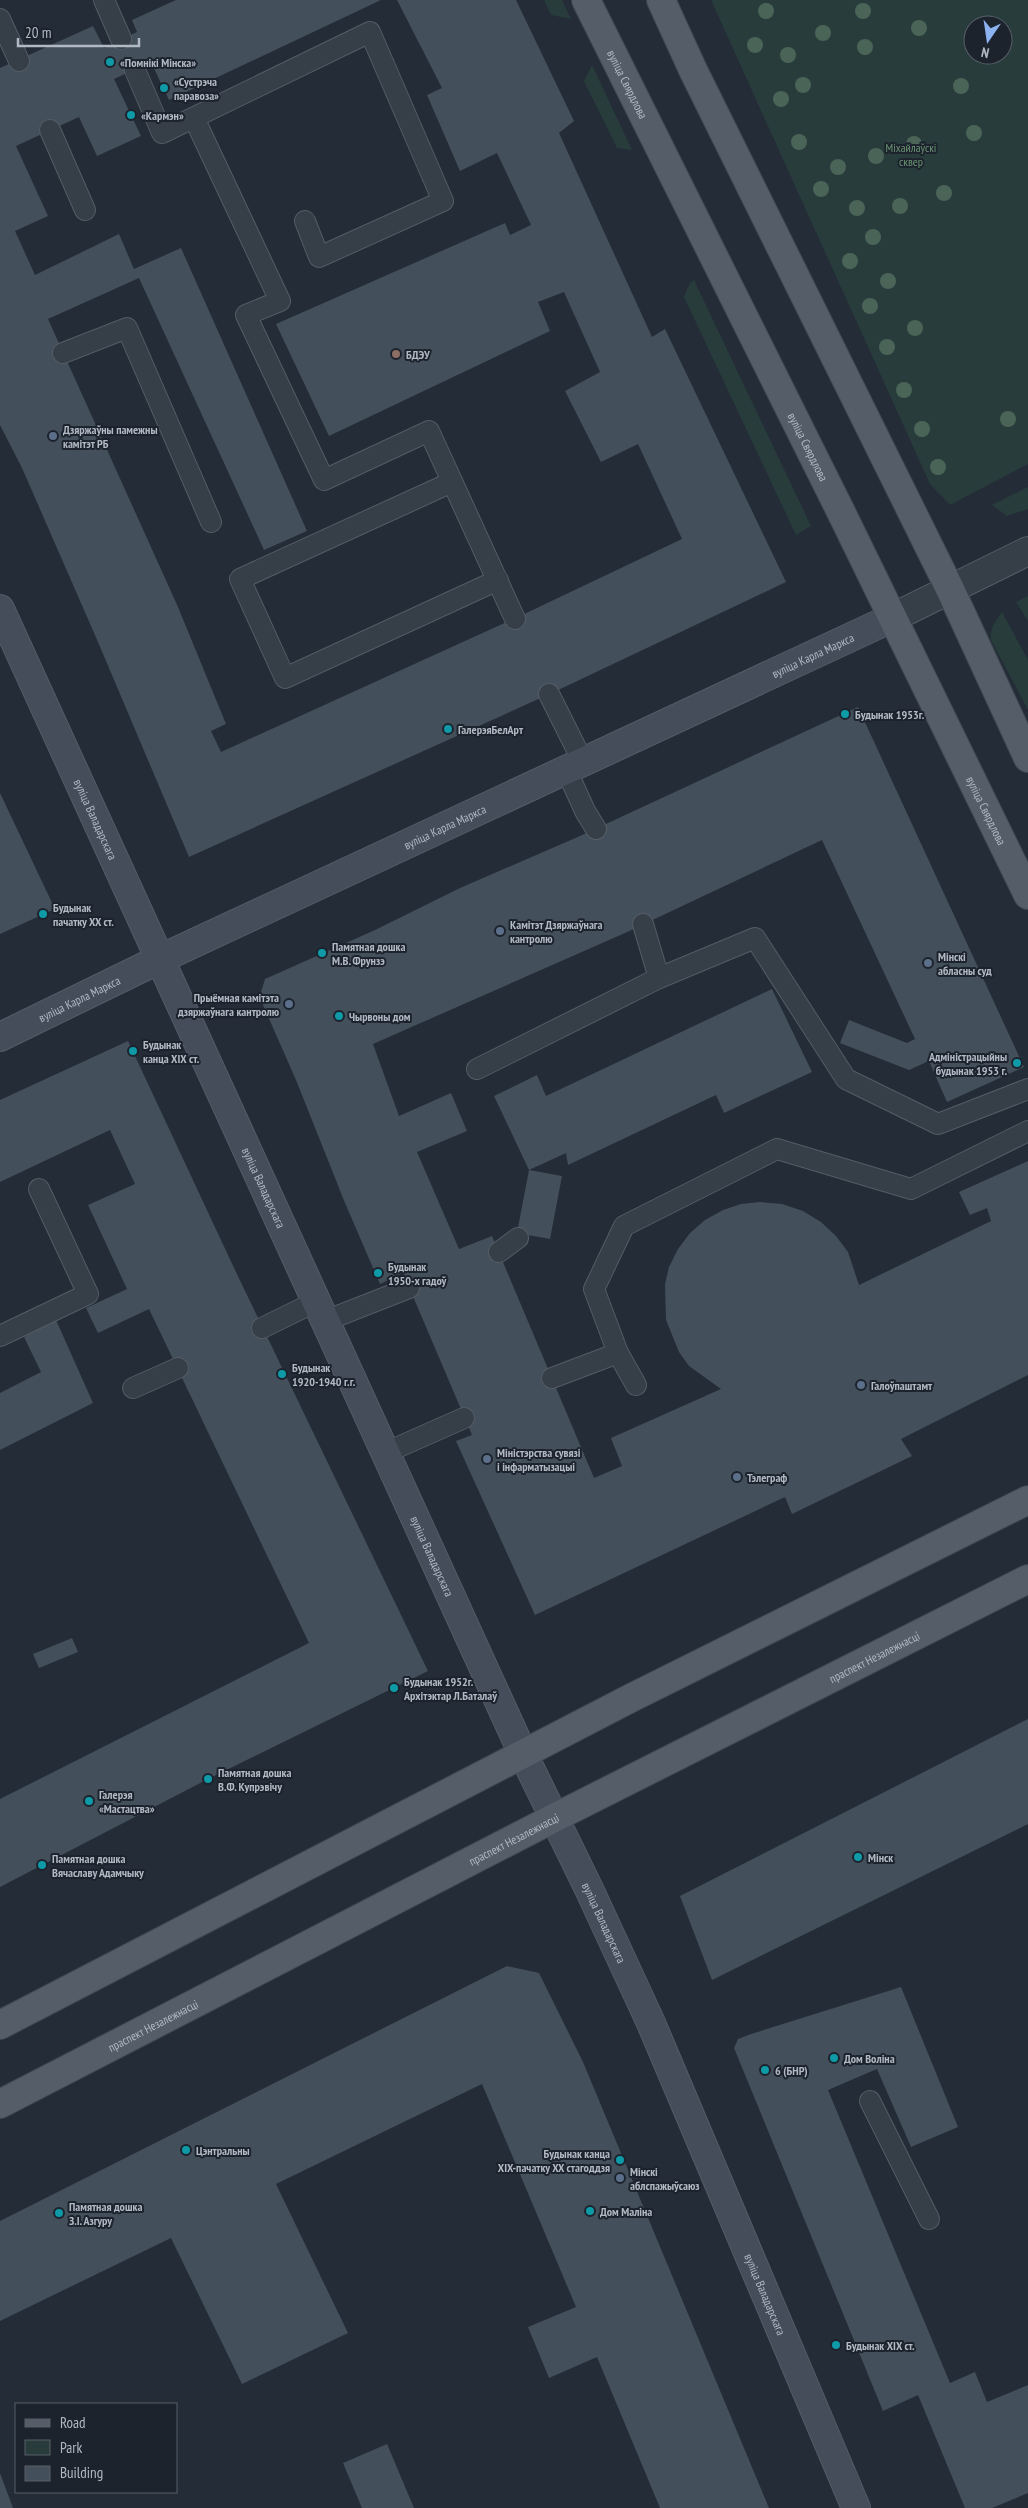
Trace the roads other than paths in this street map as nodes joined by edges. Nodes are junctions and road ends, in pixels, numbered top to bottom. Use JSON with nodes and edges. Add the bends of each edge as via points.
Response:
{"nodes":[{"id":1,"x":104,"y":0,"type":"edge"},
{"id":2,"x":586,"y":0,"type":"edge"},
{"id":3,"x":662,"y":0,"type":"edge"},
{"id":4,"x":0,"y":18,"type":"edge"},
{"id":5,"x":121,"y":40,"type":"dead end"},
{"id":6,"x":19,"y":61,"type":"dead end"},
{"id":7,"x":135,"y":70,"type":"dead end"},
{"id":8,"x":194,"y":118,"type":"junction"},
{"id":9,"x":50,"y":130,"type":"dead end"},
{"id":10,"x":85,"y":210,"type":"dead end"},
{"id":11,"x":305,"y":221,"type":"dead end"},
{"id":12,"x":63,"y":353,"type":"dead end"},
{"id":13,"x":452,"y":482,"type":"junction"},
{"id":14,"x":212,"y":522,"type":"dead end"},
{"id":15,"x":1028,"y":552,"type":"edge"},
{"id":16,"x":498,"y":580,"type":"junction"},
{"id":17,"x":950,"y":589,"type":"junction"},
{"id":18,"x":0,"y":609,"type":"edge"},
{"id":19,"x":892,"y":618,"type":"junction"},
{"id":20,"x":515,"y":619,"type":"dead end"},
{"id":21,"x":549,"y":694,"type":"dead end"},
{"id":22,"x":1028,"y":758,"type":"edge"},
{"id":23,"x":574,"y":766,"type":"junction"},
{"id":24,"x":596,"y":829,"type":"dead end"},
{"id":25,"x":1028,"y":895,"type":"edge"},
{"id":26,"x":643,"y":924,"type":"dead end"},
{"id":27,"x":160,"y":959,"type":"junction"},
{"id":28,"x":658,"y":978,"type":"junction"},
{"id":29,"x":0,"y":1037,"type":"edge"},
{"id":30,"x":477,"y":1069,"type":"dead end"},
{"id":31,"x":1028,"y":1088,"type":"edge"},
{"id":32,"x":1028,"y":1131,"type":"edge"},
{"id":33,"x":39,"y":1189,"type":"dead end"},
{"id":34,"x":518,"y":1238,"type":"dead end"},
{"id":35,"x":499,"y":1252,"type":"dead end"},
{"id":36,"x":409,"y":1288,"type":"dead end"},
{"id":37,"x":321,"y":1311,"type":"junction"},
{"id":38,"x":262,"y":1328,"type":"dead end"},
{"id":39,"x":0,"y":1336,"type":"edge"},
{"id":40,"x":618,"y":1353,"type":"junction"},
{"id":41,"x":178,"y":1368,"type":"dead end"},
{"id":42,"x":552,"y":1378,"type":"dead end"},
{"id":43,"x":636,"y":1385,"type":"dead end"},
{"id":44,"x":133,"y":1388,"type":"dead end"},
{"id":45,"x":464,"y":1418,"type":"dead end"},
{"id":46,"x":385,"y":1453,"type":"junction"},
{"id":47,"x":1028,"y":1500,"type":"edge"},
{"id":48,"x":1028,"y":1578,"type":"edge"},
{"id":49,"x":523,"y":1754,"type":"junction"},
{"id":50,"x":554,"y":1818,"type":"junction"},
{"id":51,"x":0,"y":2024,"type":"edge"},
{"id":52,"x":870,"y":2102,"type":"dead end"},
{"id":53,"x":0,"y":2104,"type":"edge"},
{"id":54,"x":928,"y":2219,"type":"dead end"},
{"id":55,"x":856,"y":2508,"type":"edge"}],
"edges":[{"from":1,"to":5,"type":"lane"},
{"from":2,"to":19,"type":"main road","name":"вуліца Свярдлова"},
{"from":3,"to":17,"type":"main road"},
{"from":4,"to":6,"type":"lane"},
{"from":7,"to":8,"type":"lane","via":[[162,133]]},
{"from":8,"to":11,"type":"lane","via":[[370,32],[443,201],[320,257]]},
{"from":8,"to":13,"type":"lane","via":[[280,301],[246,315],[324,480],[429,431]]},
{"from":9,"to":10,"type":"lane"},
{"from":12,"to":14,"type":"lane","via":[[127,328]]},
{"from":13,"to":16,"type":"lane"},
{"from":13,"to":16,"type":"lane","via":[[240,579],[285,678]]},
{"from":15,"to":17,"type":"street"},
{"from":16,"to":20,"type":"lane"},
{"from":17,"to":19,"type":"street"},
{"from":17,"to":22,"type":"main road"},
{"from":18,"to":27,"type":"main road","name":"вуліца Валадарскага"},
{"from":19,"to":23,"type":"main road","name":"вуліца Карла Маркса"},
{"from":19,"to":25,"type":"main road","name":"вуліца Свярдлова"},
{"from":21,"to":23,"type":"lane"},
{"from":23,"to":24,"type":"lane","via":[[585,811]]},
{"from":23,"to":27,"type":"main road","name":"вуліца Карла Маркса"},
{"from":26,"to":28,"type":"lane"},
{"from":27,"to":29,"type":"main road","name":"вуліца Карла Маркса"},
{"from":27,"to":37,"type":"main road","name":"вуліца Валадарскага"},
{"from":28,"to":30,"type":"lane"},
{"from":28,"to":31,"type":"lane","via":[[755,938],[846,1079],[938,1124]]},
{"from":32,"to":40,"type":"lane","via":[[910,1189],[777,1150],[624,1226],[594,1289]]},
{"from":33,"to":39,"type":"lane","via":[[88,1294]]},
{"from":34,"to":35,"type":"lane"},
{"from":36,"to":37,"type":"lane"},
{"from":37,"to":38,"type":"lane"},
{"from":37,"to":46,"type":"main road","name":"вуліца Валадарскага"},
{"from":40,"to":42,"type":"lane"},
{"from":40,"to":43,"type":"lane"},
{"from":41,"to":44,"type":"lane"},
{"from":45,"to":46,"type":"lane"},
{"from":46,"to":49,"type":"main road","name":"вуліца Валадарскага"},
{"from":47,"to":49,"type":"main road"},
{"from":48,"to":50,"type":"main road","name":"праспект Незалежнасці"},
{"from":49,"to":50,"type":"main road","name":"вуліца Валадарскага"},
{"from":49,"to":51,"type":"main road"},
{"from":50,"to":53,"type":"main road","name":"праспект Незалежнасці"},
{"from":50,"to":55,"type":"main road","name":"вуліца Валадарскага","via":[[651,2023]]},
{"from":52,"to":54,"type":"lane"}]}
